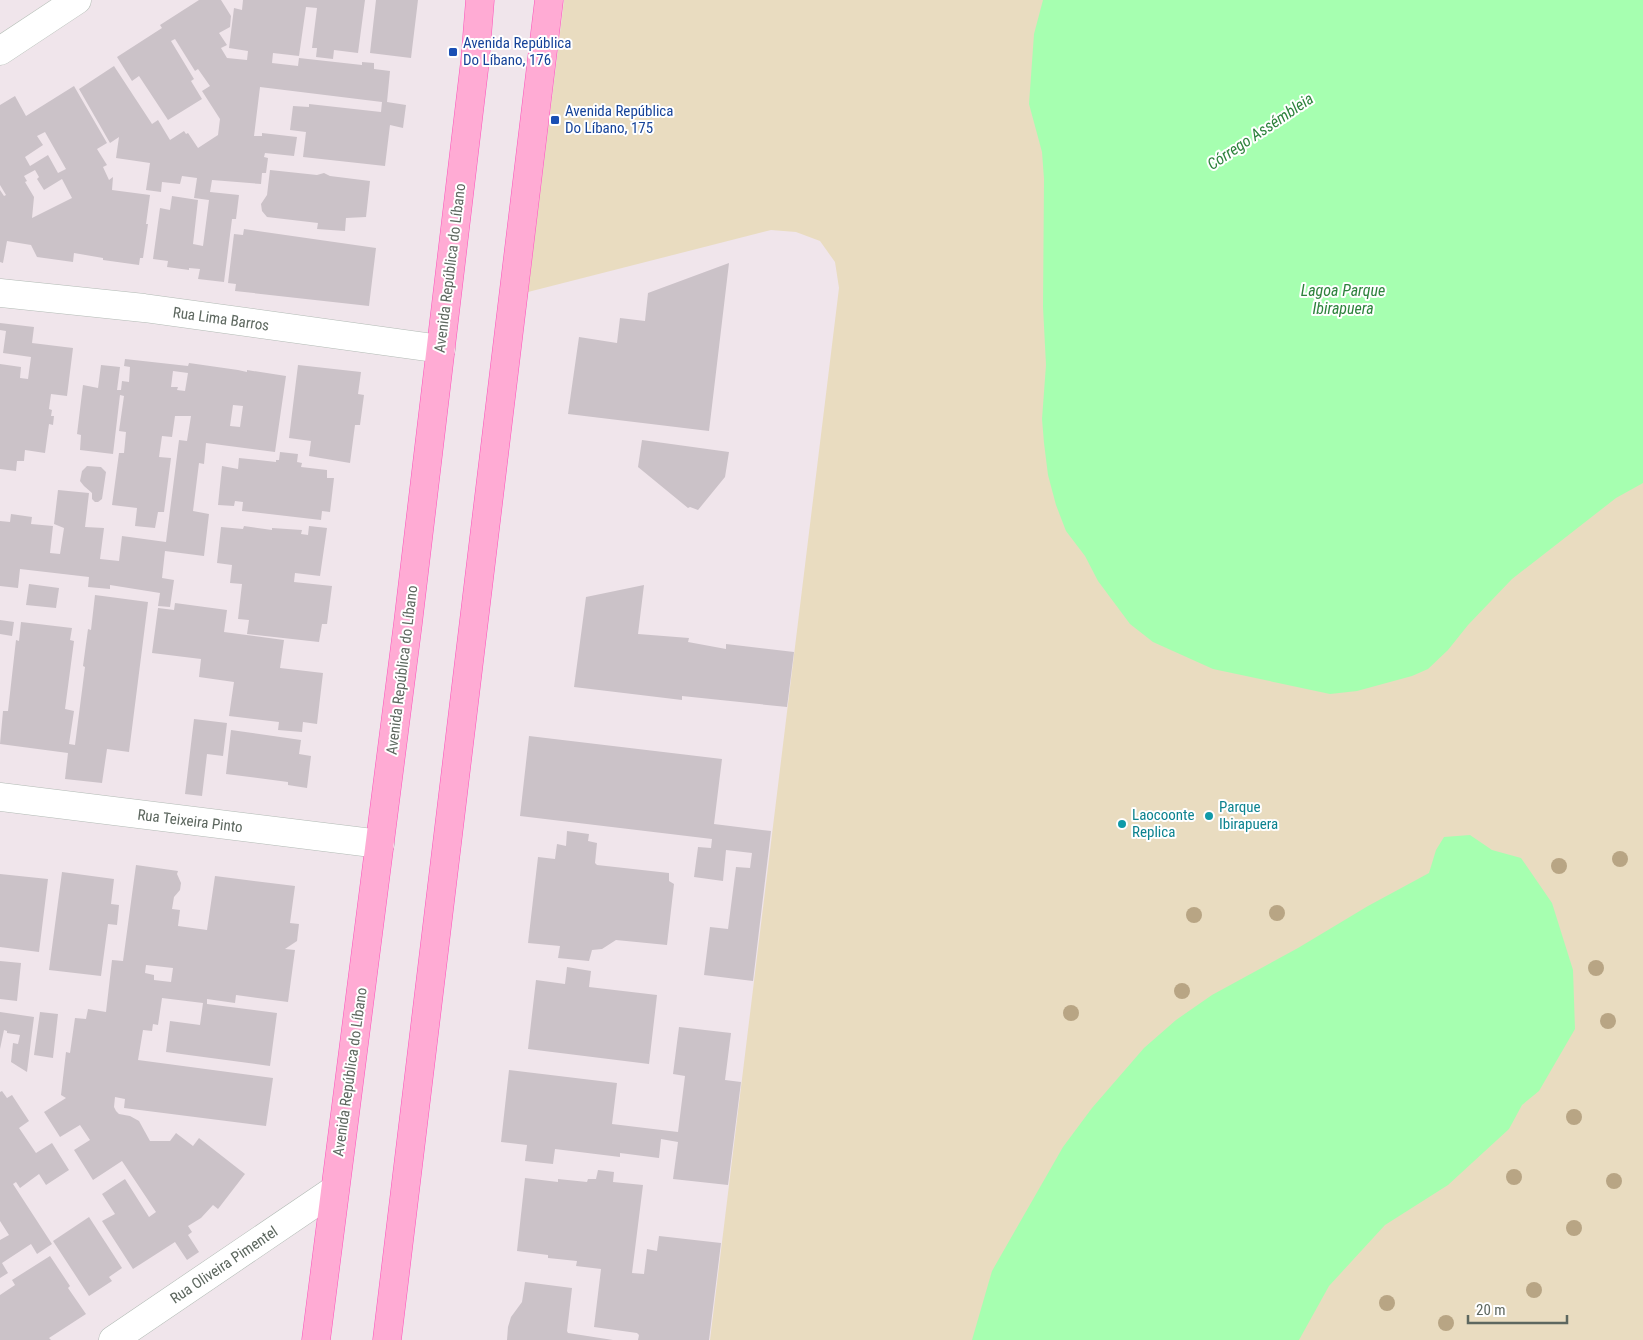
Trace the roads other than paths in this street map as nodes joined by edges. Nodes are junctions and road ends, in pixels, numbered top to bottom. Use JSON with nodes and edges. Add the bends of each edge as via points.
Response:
{"nodes":[{"id":1,"x":77,"y":0,"type":"edge"},
{"id":2,"x":480,"y":0,"type":"edge"},
{"id":3,"x":549,"y":0,"type":"edge"},
{"id":4,"x":0,"y":51,"type":"edge"},
{"id":5,"x":0,"y":293,"type":"edge"},
{"id":6,"x":441,"y":349,"type":"junction"},
{"id":7,"x":0,"y":797,"type":"edge"},
{"id":8,"x":380,"y":844,"type":"junction"},
{"id":9,"x":334,"y":1190,"type":"junction"},
{"id":10,"x":113,"y":1340,"type":"edge"},
{"id":11,"x":316,"y":1340,"type":"edge"},
{"id":12,"x":387,"y":1340,"type":"edge"}],
"edges":[{"from":1,"to":4,"type":"street"},
{"from":2,"to":6,"type":"main road","name":"Avenida República do Líbano"},
{"from":3,"to":12,"type":"main road"},
{"from":5,"to":6,"type":"street","name":"Rua Lima Barros","via":[[144,308]]},
{"from":6,"to":8,"type":"main road","name":"Avenida República do Líbano"},
{"from":7,"to":8,"type":"street","name":"Rua Teixeira Pinto"},
{"from":8,"to":9,"type":"main road","name":"Avenida República do Líbano"},
{"from":9,"to":10,"type":"street","name":"Rua Oliveira Pimentel"},
{"from":9,"to":11,"type":"main road","name":"Avenida República do Líbano"}]}
